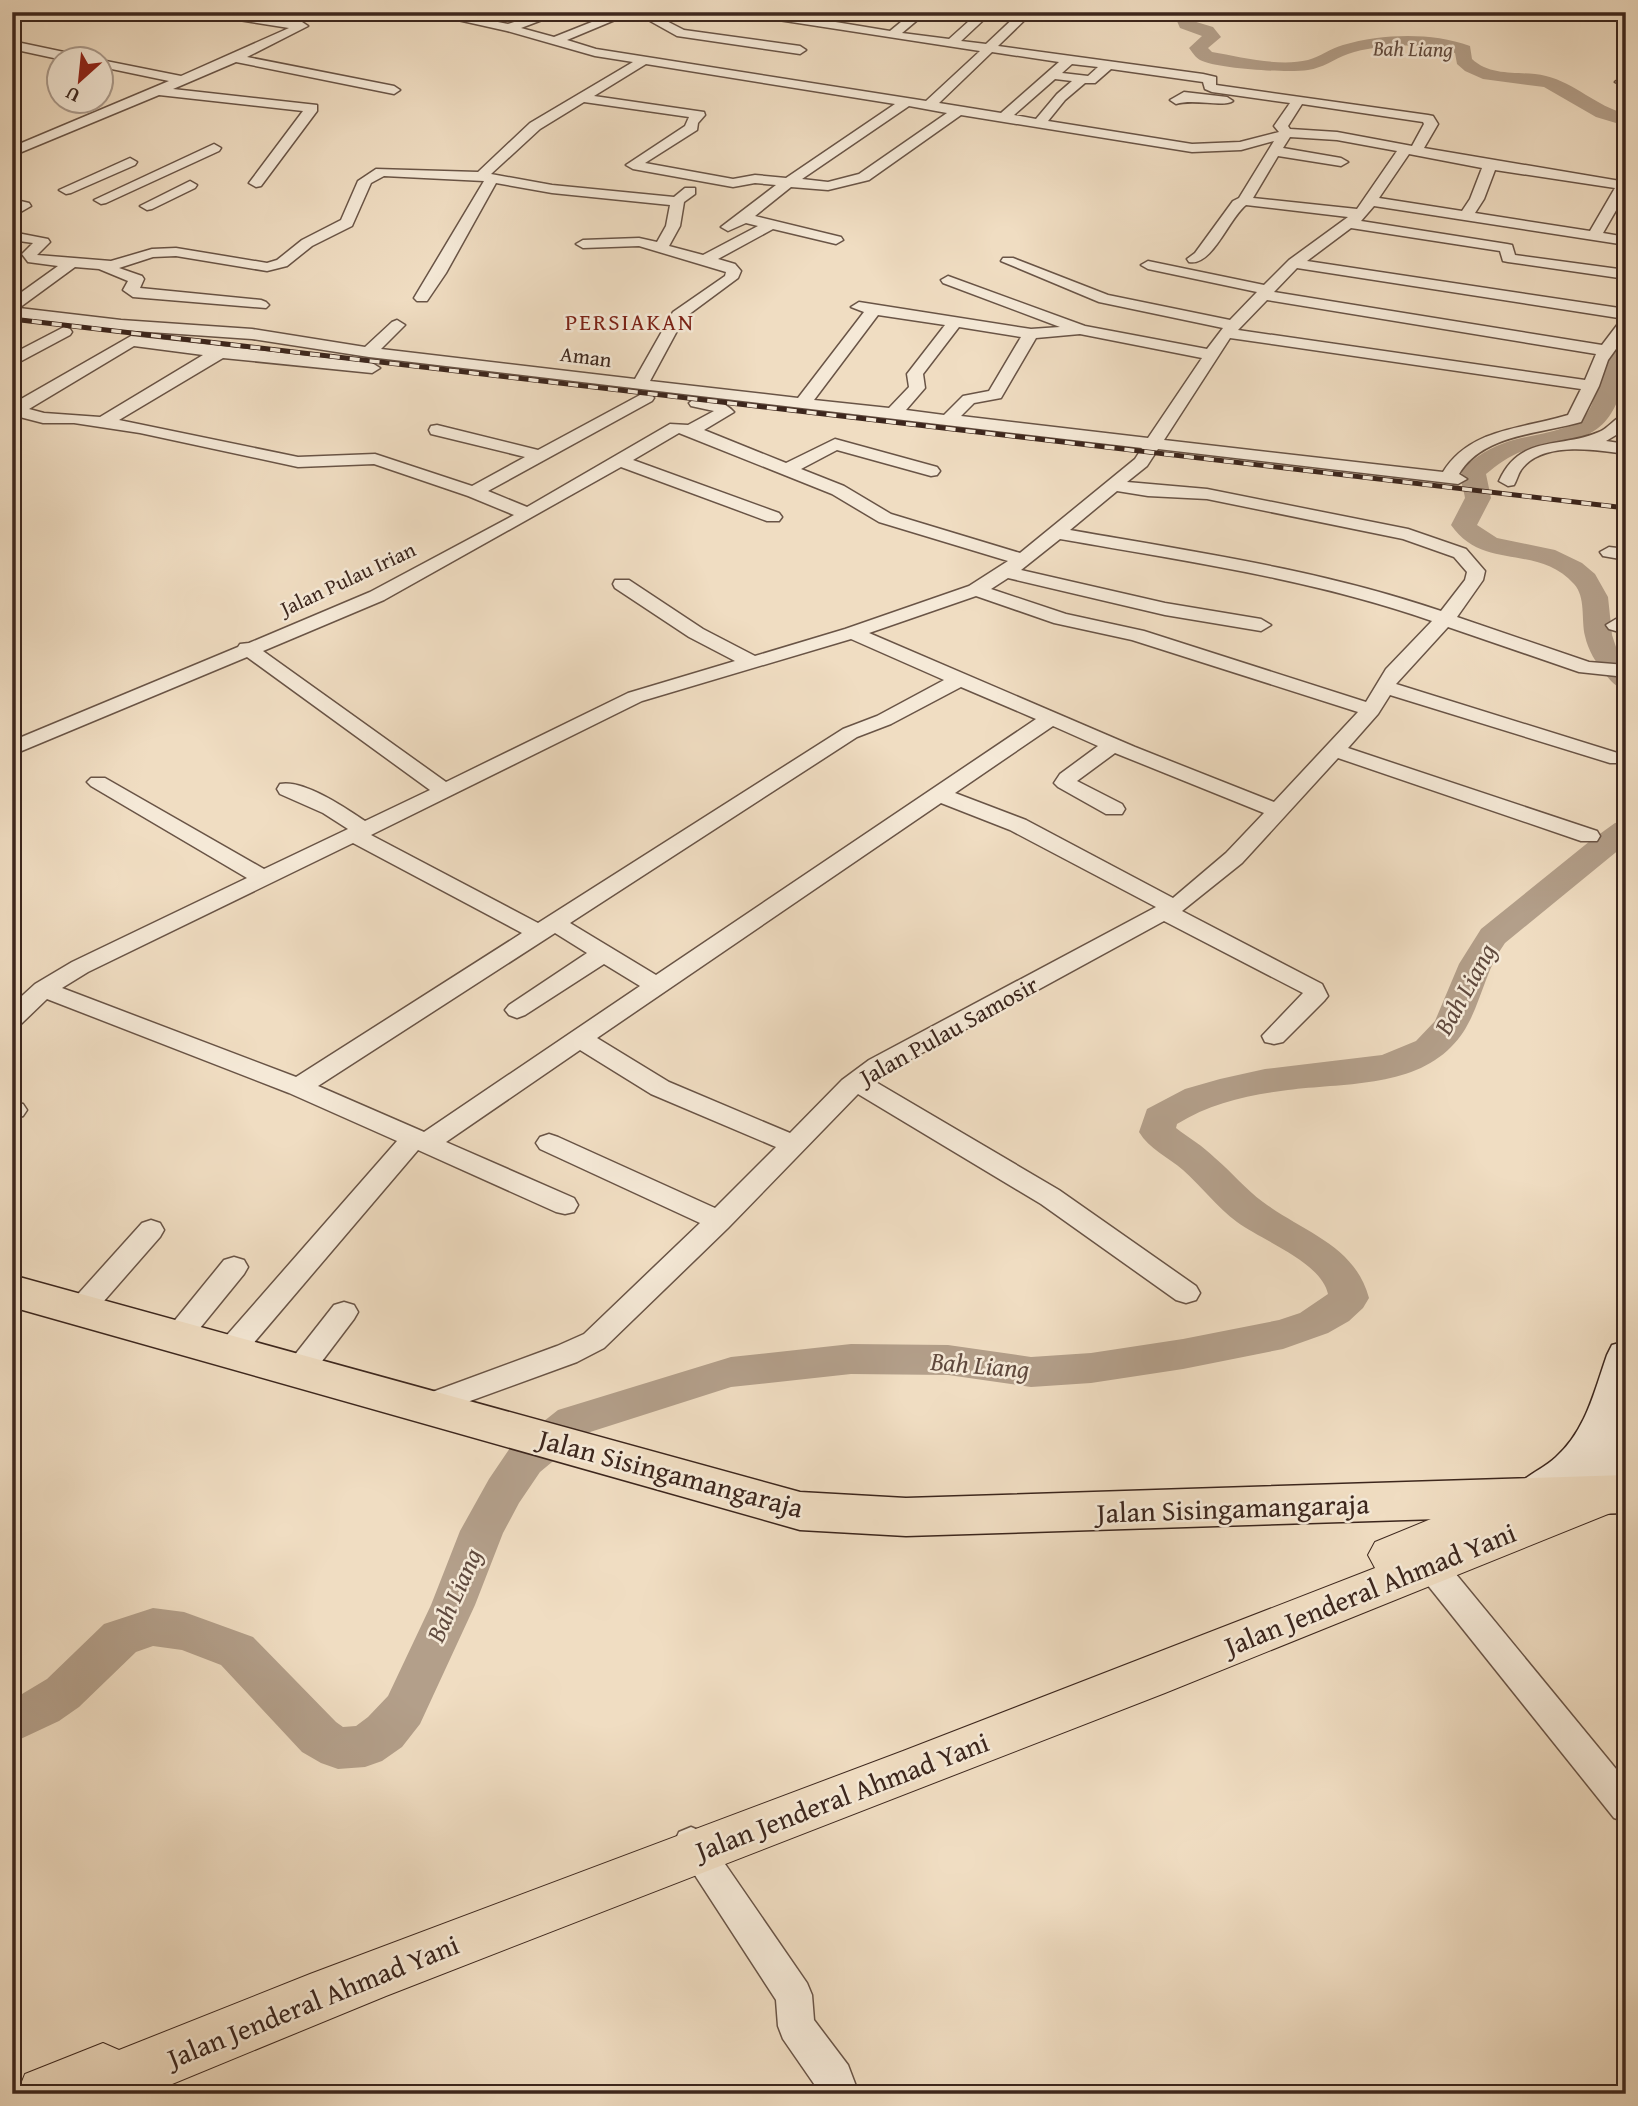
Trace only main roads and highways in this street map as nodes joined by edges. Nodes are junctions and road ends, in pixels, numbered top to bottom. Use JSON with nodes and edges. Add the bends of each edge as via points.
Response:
{"nodes":[{"id":1,"x":12,"y":1291,"type":"edge"},
{"id":2,"x":1614,"y":1496,"type":"edge"},
{"id":3,"x":1527,"y":1499,"type":"junction"},
{"id":4,"x":1422,"y":1556,"type":"junction"},
{"id":5,"x":692,"y":1844,"type":"junction"},
{"id":6,"x":45,"y":2094,"type":"edge"},
{"id":7,"x":82,"y":2094,"type":"edge"}],
"edges":[{"from":1,"to":3,"type":"highway","name":"Jalan Sisingamangaraja","via":[[800,1511],[906,1517]]},
{"from":2,"to":3,"type":"highway","name":"Jalan Sisingamangaraja"},
{"from":2,"to":4,"type":"main road","name":"Jalan Jenderal Ahmad Yani"},
{"from":3,"to":4,"type":"main road","name":"Jalan Jenderal Ahmad Yani"},
{"from":4,"to":5,"type":"main road","name":"Jalan Jenderal Ahmad Yani"},
{"from":5,"to":6,"type":"main road","name":"Jalan Jenderal Ahmad Yani"},
{"from":5,"to":7,"type":"main road","name":"Jalan Jenderal Ahmad Yani"}]}
